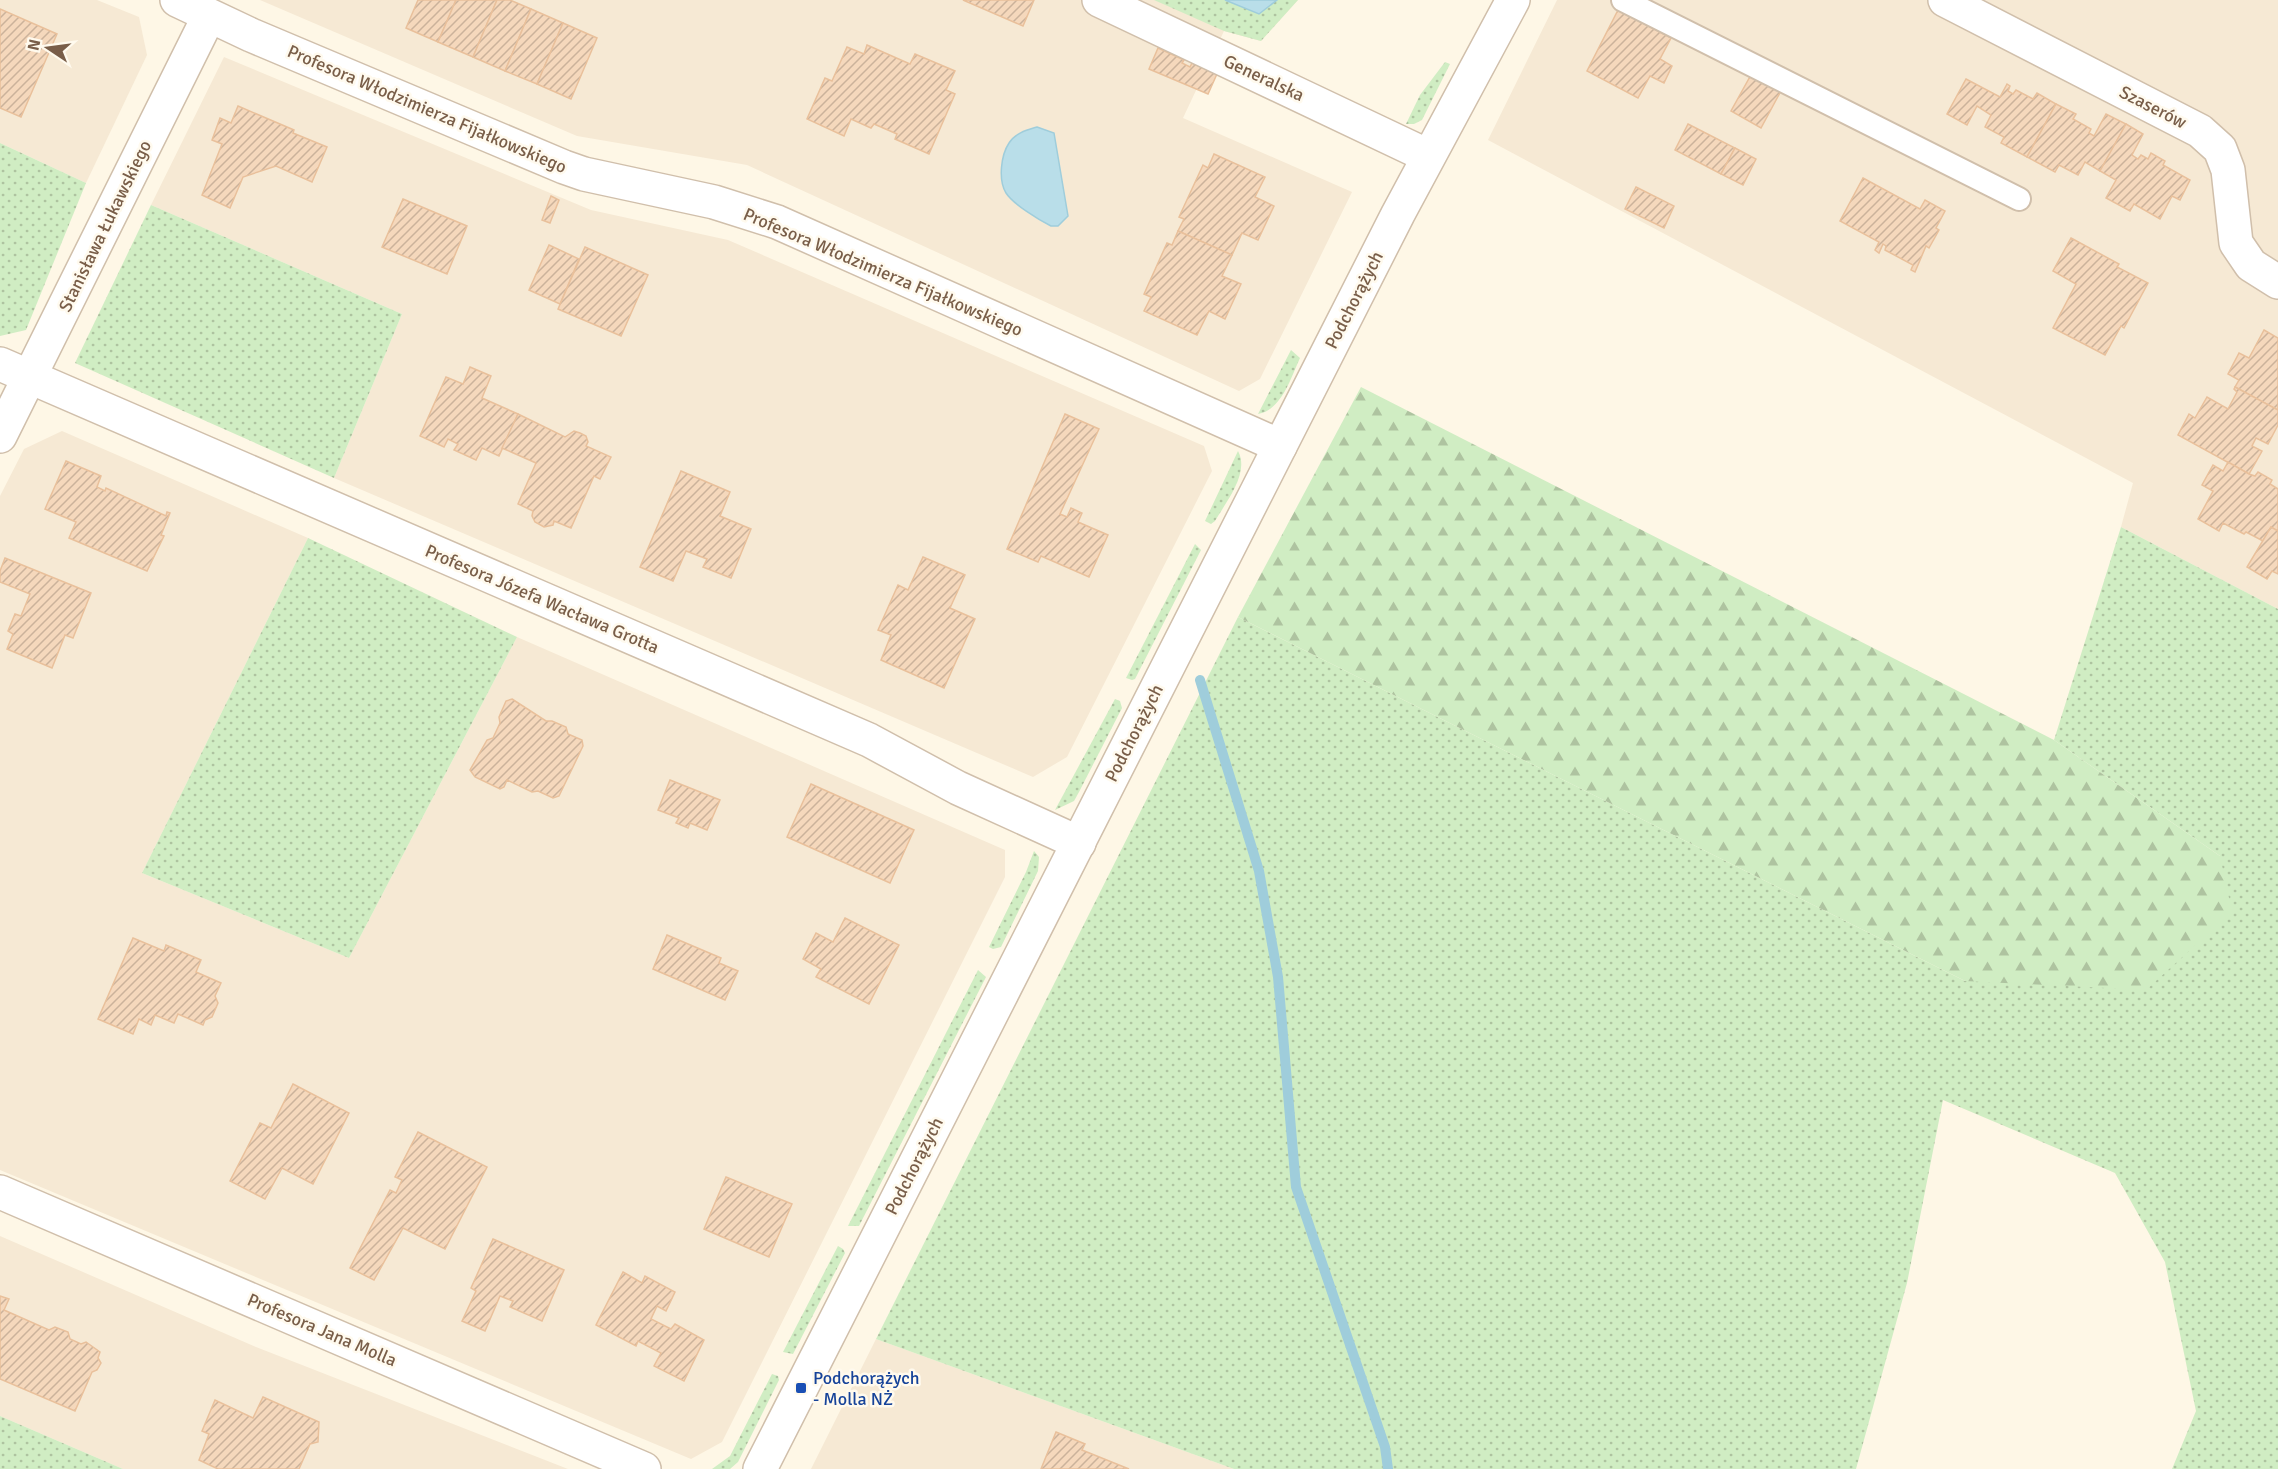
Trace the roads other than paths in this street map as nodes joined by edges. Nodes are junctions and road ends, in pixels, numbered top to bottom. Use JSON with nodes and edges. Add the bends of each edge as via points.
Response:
{"nodes":[{"id":1,"x":177,"y":0,"type":"edge"},
{"id":2,"x":1099,"y":0,"type":"edge"},
{"id":3,"x":1513,"y":0,"type":"edge"},
{"id":4,"x":1623,"y":0,"type":"edge"},
{"id":5,"x":1945,"y":0,"type":"edge"},
{"id":6,"x":209,"y":15,"type":"junction"},
{"id":7,"x":1428,"y":156,"type":"junction"},
{"id":8,"x":2019,"y":199,"type":"dead end"},
{"id":9,"x":2278,"y":282,"type":"edge"},
{"id":10,"x":0,"y":364,"type":"edge"},
{"id":11,"x":30,"y":377,"type":"junction"},
{"id":12,"x":0,"y":436,"type":"edge"},
{"id":13,"x":1280,"y":446,"type":"junction"},
{"id":14,"x":1079,"y":843,"type":"junction"},
{"id":15,"x":0,"y":1192,"type":"edge"},
{"id":16,"x":644,"y":1469,"type":"edge"},
{"id":17,"x":760,"y":1469,"type":"edge"}],
"edges":[{"from":1,"to":6,"type":"street","name":"Profesora Włodzimierza Fijałkowskiego"},
{"from":2,"to":7,"type":"street","name":"Generalska"},
{"from":3,"to":7,"type":"street","name":"Podchorążych"},
{"from":4,"to":8,"type":"lane"},
{"from":5,"to":9,"type":"street","name":"Szaserów","via":[[2200,131],[2220,149],[2228,170],[2236,243],[2251,265]]},
{"from":6,"to":11,"type":"street","name":"Stanisława Łukawskiego"},
{"from":6,"to":13,"type":"street","name":"Profesora Włodzimierza Fijałkowskiego","via":[[564,167],[714,202],[777,222]]},
{"from":7,"to":13,"type":"street","name":"Podchorążych"},
{"from":10,"to":11,"type":"street","name":"Profesora Józefa Wacława Grotta"},
{"from":11,"to":12,"type":"street","name":"Stanisława Łukawskiego"},
{"from":11,"to":14,"type":"street","name":"Profesora Józefa Wacława Grotta","via":[[869,740],[958,788]]},
{"from":13,"to":14,"type":"street","name":"Podchorążych"},
{"from":14,"to":17,"type":"street","name":"Podchorążych"},
{"from":15,"to":16,"type":"street","name":"Profesora Jana Molla"}]}
